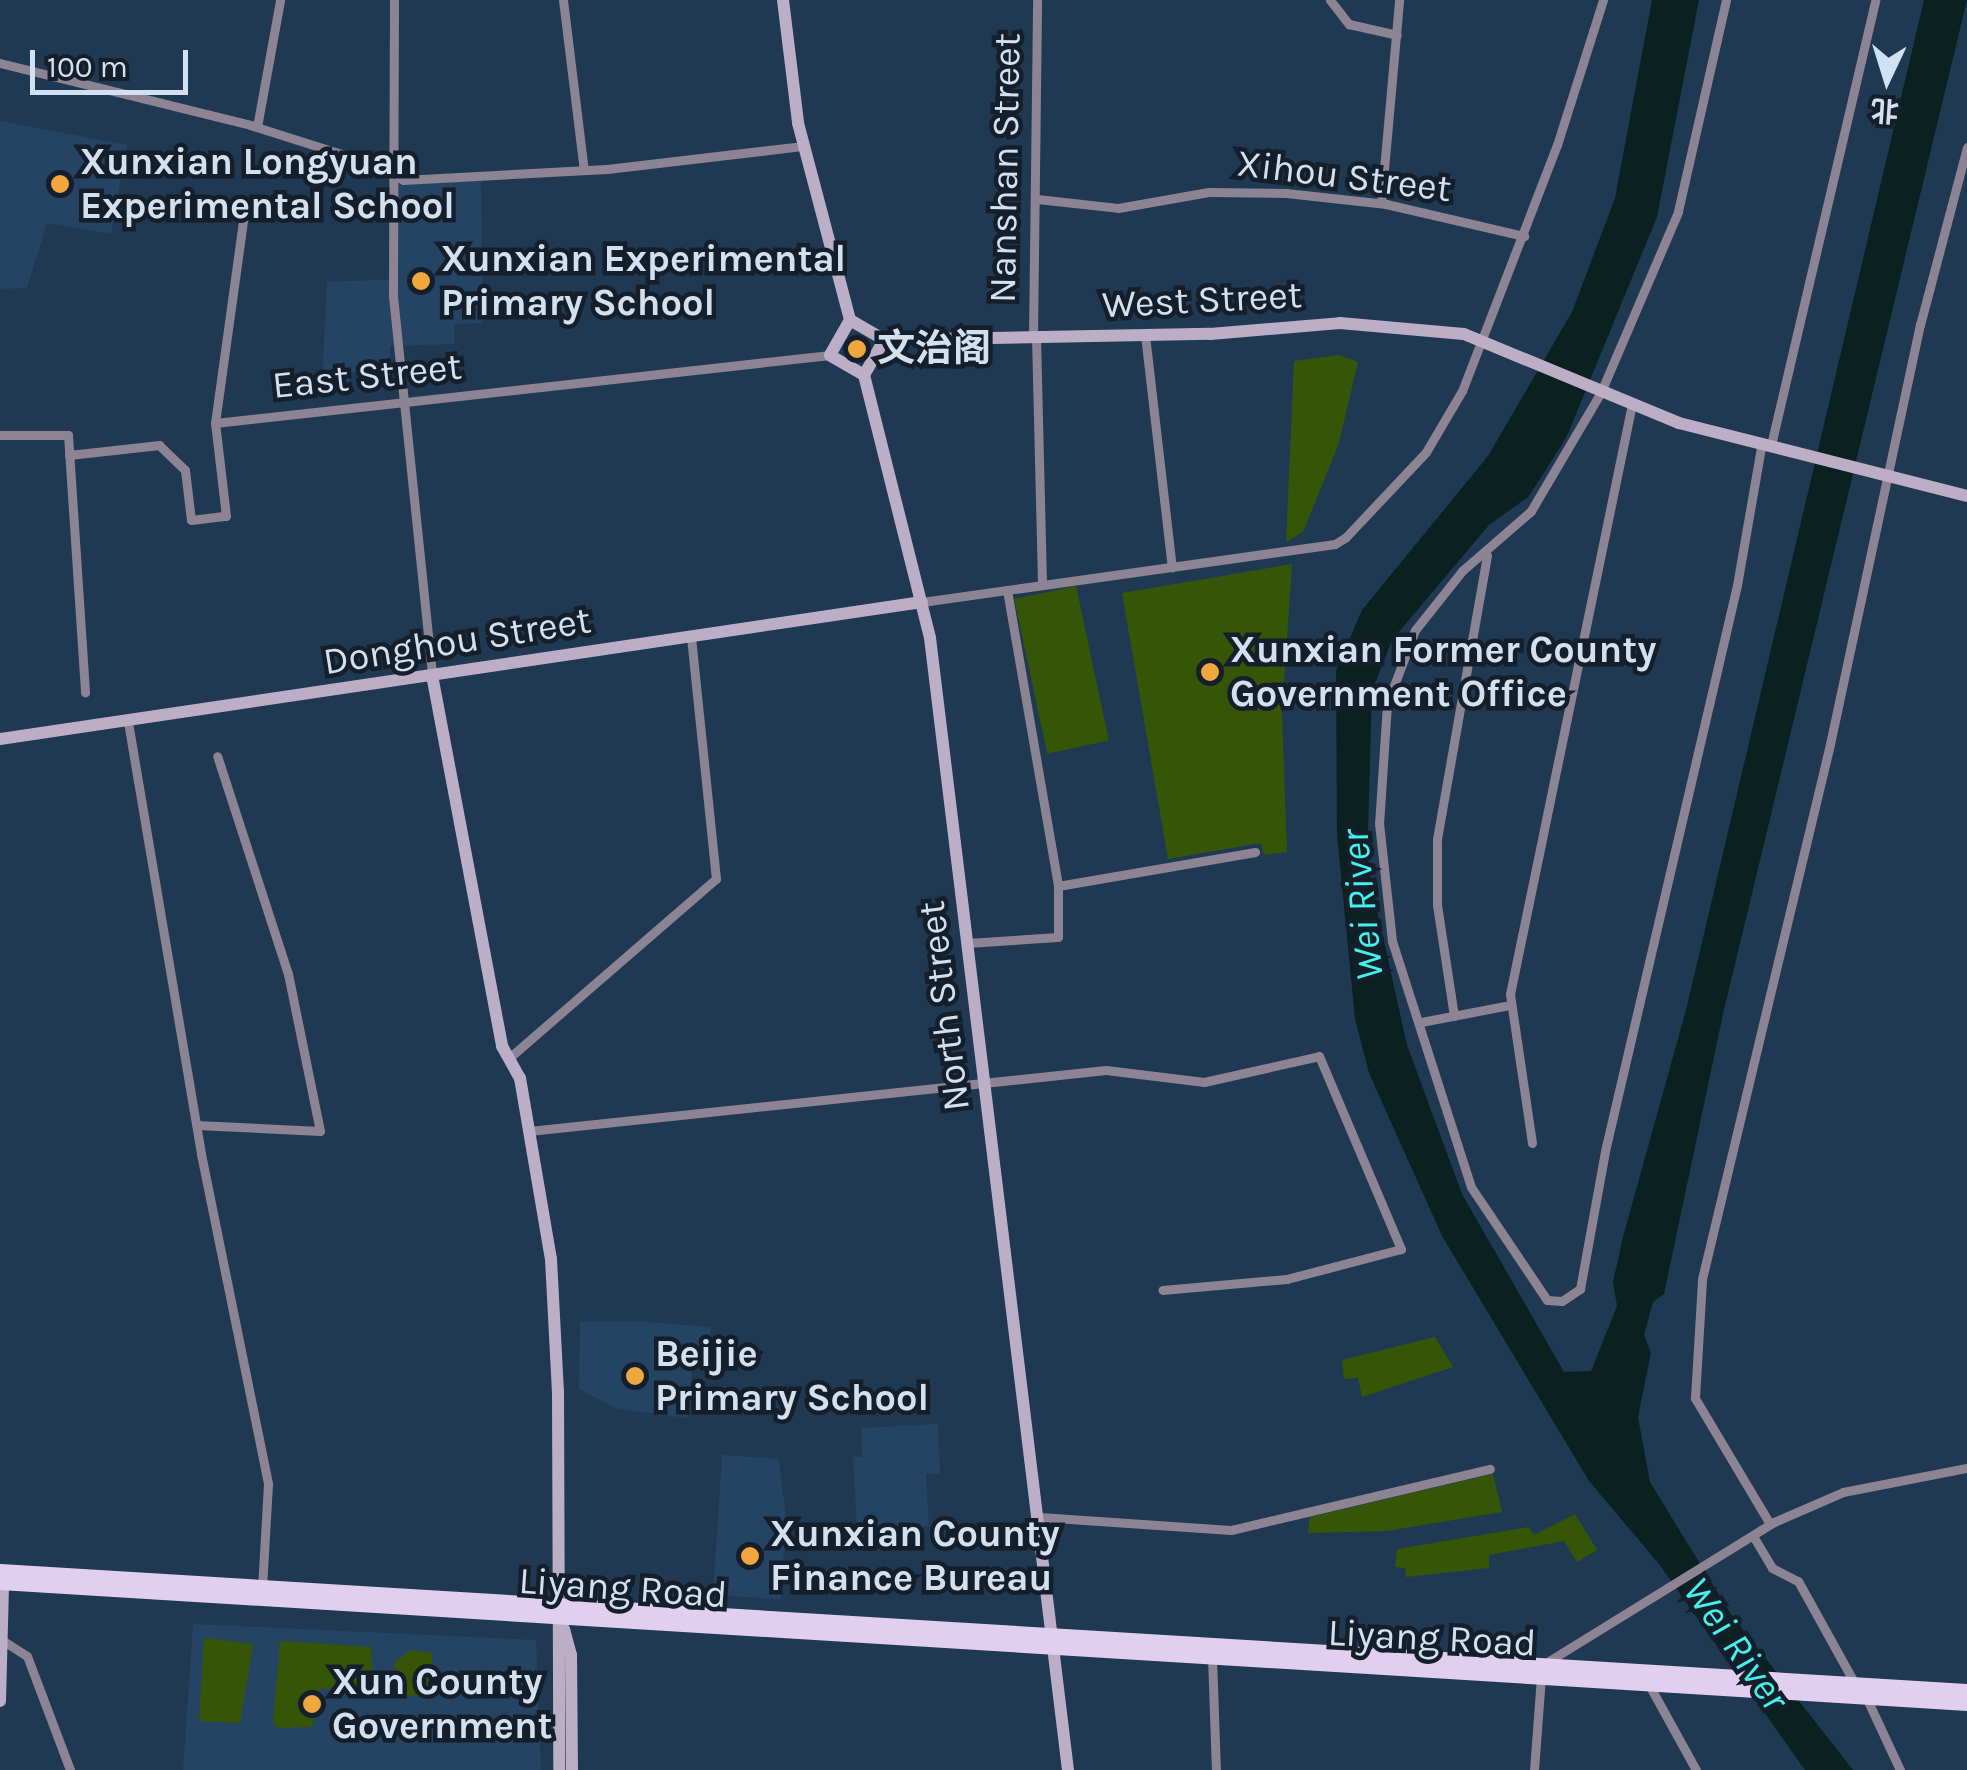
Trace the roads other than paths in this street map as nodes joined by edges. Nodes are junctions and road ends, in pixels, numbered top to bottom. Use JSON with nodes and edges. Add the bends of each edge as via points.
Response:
{"nodes":[{"id":1,"x":280,"y":0,"type":"edge"},
{"id":2,"x":394,"y":0,"type":"edge"},
{"id":3,"x":563,"y":0,"type":"edge"},
{"id":4,"x":783,"y":0,"type":"edge"},
{"id":5,"x":1036,"y":0,"type":"edge"},
{"id":6,"x":1330,"y":0,"type":"edge"},
{"id":7,"x":1400,"y":0,"type":"edge"},
{"id":8,"x":1603,"y":0,"type":"edge"},
{"id":9,"x":1726,"y":0,"type":"edge"},
{"id":10,"x":1875,"y":0,"type":"edge"},
{"id":11,"x":1397,"y":35,"type":"junction"},
{"id":12,"x":0,"y":63,"type":"edge"},
{"id":13,"x":257,"y":127,"type":"junction"},
{"id":14,"x":804,"y":146,"type":"junction"},
{"id":15,"x":1967,"y":147,"type":"edge"},
{"id":16,"x":584,"y":170,"type":"junction"},
{"id":17,"x":389,"y":174,"type":"junction"},
{"id":18,"x":1037,"y":200,"type":"junction"},
{"id":19,"x":1381,"y":203,"type":"junction"},
{"id":20,"x":244,"y":214,"type":"dead end"},
{"id":21,"x":1524,"y":236,"type":"junction"},
{"id":22,"x":850,"y":320,"type":"junction"},
{"id":23,"x":1145,"y":335,"type":"junction"},
{"id":24,"x":1035,"y":337,"type":"junction"},
{"id":25,"x":884,"y":340,"type":"junction"},
{"id":26,"x":1486,"y":340,"type":"junction"},
{"id":27,"x":830,"y":354,"type":"junction"},
{"id":28,"x":864,"y":374,"type":"junction"},
{"id":29,"x":1598,"y":391,"type":"junction"},
{"id":30,"x":403,"y":402,"type":"junction"},
{"id":31,"x":1632,"y":404,"type":"junction"},
{"id":32,"x":215,"y":423,"type":"junction"},
{"id":33,"x":0,"y":435,"type":"edge"},
{"id":34,"x":1766,"y":446,"type":"junction"},
{"id":35,"x":69,"y":455,"type":"junction"},
{"id":36,"x":1880,"y":476,"type":"junction"},
{"id":37,"x":1967,"y":496,"type":"edge"},
{"id":38,"x":1487,"y":554,"type":"junction"},
{"id":39,"x":1172,"y":567,"type":"junction"},
{"id":40,"x":1042,"y":585,"type":"junction"},
{"id":41,"x":1008,"y":590,"type":"junction"},
{"id":42,"x":922,"y":602,"type":"junction"},
{"id":43,"x":691,"y":636,"type":"junction"},
{"id":44,"x":432,"y":675,"type":"junction"},
{"id":45,"x":85,"y":692,"type":"dead end"},
{"id":46,"x":128,"y":722,"type":"junction"},
{"id":47,"x":0,"y":740,"type":"edge"},
{"id":48,"x":217,"y":756,"type":"dead end"},
{"id":49,"x":1255,"y":852,"type":"dead end"},
{"id":50,"x":1058,"y":886,"type":"junction"},
{"id":51,"x":967,"y":942,"type":"junction"},
{"id":52,"x":1510,"y":1005,"type":"junction"},
{"id":53,"x":1454,"y":1016,"type":"junction"},
{"id":54,"x":1420,"y":1022,"type":"junction"},
{"id":55,"x":510,"y":1058,"type":"junction"},
{"id":56,"x":985,"y":1079,"type":"junction"},
{"id":57,"x":197,"y":1126,"type":"junction"},
{"id":58,"x":530,"y":1131,"type":"junction"},
{"id":59,"x":1532,"y":1143,"type":"dead end"},
{"id":60,"x":1162,"y":1290,"type":"dead end"},
{"id":61,"x":1967,"y":1468,"type":"edge"},
{"id":62,"x":1490,"y":1469,"type":"dead end"},
{"id":63,"x":1040,"y":1517,"type":"junction"},
{"id":64,"x":1770,"y":1524,"type":"junction"},
{"id":65,"x":1753,"y":1536,"type":"junction"},
{"id":66,"x":1,"y":1579,"type":"edge"},
{"id":67,"x":262,"y":1587,"type":"junction"},
{"id":68,"x":561,"y":1611,"type":"junction"},
{"id":69,"x":2,"y":1640,"type":"edge"},
{"id":70,"x":1054,"y":1641,"type":"junction"},
{"id":71,"x":1212,"y":1657,"type":"junction"},
{"id":72,"x":1542,"y":1671,"type":"junction"},
{"id":73,"x":1657,"y":1680,"type":"junction"},
{"id":74,"x":1855,"y":1690,"type":"junction"},
{"id":75,"x":1967,"y":1692,"type":"edge"},
{"id":76,"x":0,"y":1701,"type":"edge"},
{"id":77,"x":1967,"y":1703,"type":"edge"},
{"id":78,"x":70,"y":1770,"type":"edge"},
{"id":79,"x":559,"y":1770,"type":"edge"},
{"id":80,"x":572,"y":1770,"type":"edge"},
{"id":81,"x":1068,"y":1770,"type":"edge"},
{"id":82,"x":1216,"y":1770,"type":"edge"},
{"id":83,"x":1534,"y":1770,"type":"edge"},
{"id":84,"x":1696,"y":1770,"type":"edge"},
{"id":85,"x":1900,"y":1770,"type":"edge"}],
"edges":[{"from":1,"to":13,"type":"street"},
{"from":2,"to":17,"type":"street"},
{"from":3,"to":16,"type":"street"},
{"from":4,"to":14,"type":"street"},
{"from":5,"to":18,"type":"street","name":"Nanshan Street"},
{"from":6,"to":11,"type":"street","via":[[1349,24]]},
{"from":7,"to":11,"type":"street"},
{"from":8,"to":21,"type":"street"},
{"from":9,"to":29,"type":"street","via":[[1678,212]]},
{"from":10,"to":34,"type":"street"},
{"from":11,"to":19,"type":"street"},
{"from":12,"to":13,"type":"street"},
{"from":13,"to":17,"type":"street"},
{"from":14,"to":16,"type":"street"},
{"from":14,"to":22,"type":"street"},
{"from":15,"to":36,"type":"street"},
{"from":16,"to":17,"type":"street","via":[[416,180]]},
{"from":17,"to":30,"type":"street"},
{"from":18,"to":19,"type":"street","name":"Xihou Street","via":[[1118,208],[1209,192]]},
{"from":18,"to":24,"type":"street","name":"Nanshan Street"},
{"from":19,"to":21,"type":"street","name":"Xihou Street"},
{"from":20,"to":32,"type":"street"},
{"from":21,"to":26,"type":"street"},
{"from":22,"to":25,"type":"street"},
{"from":22,"to":27,"type":"street"},
{"from":23,"to":24,"type":"street","name":"West Street"},
{"from":23,"to":26,"type":"street","name":"West Street","via":[[1340,323]]},
{"from":23,"to":39,"type":"street"},
{"from":24,"to":25,"type":"street","name":"West Street"},
{"from":24,"to":40,"type":"street","name":"Nanshan Street"},
{"from":25,"to":28,"type":"street"},
{"from":26,"to":29,"type":"street","name":"West Street"},
{"from":26,"to":39,"type":"street","via":[[1426,452],[1346,537],[1336,544]]},
{"from":27,"to":28,"type":"street"},
{"from":27,"to":30,"type":"street","name":"East Street"},
{"from":28,"to":42,"type":"street","name":"North Street"},
{"from":29,"to":31,"type":"street","name":"West Street"},
{"from":29,"to":38,"type":"street","via":[[1557,475]]},
{"from":30,"to":32,"type":"street","name":"East Street"},
{"from":30,"to":44,"type":"street"},
{"from":31,"to":34,"type":"street","name":"West Street"},
{"from":31,"to":52,"type":"street"},
{"from":32,"to":35,"type":"street","via":[[226,516],[190,520],[185,470],[159,445]]},
{"from":33,"to":35,"type":"street","via":[[68,436]]},
{"from":34,"to":36,"type":"street","name":"West Street"},
{"from":34,"to":54,"type":"street","via":[[1576,1294],[1562,1301],[1539,1294],[1475,1196]]},
{"from":35,"to":45,"type":"street"},
{"from":36,"to":37,"type":"street","name":"West Street"},
{"from":36,"to":64,"type":"street","via":[[1702,1279],[1695,1398]]},
{"from":38,"to":53,"type":"street","via":[[1437,839],[1436,905]]},
{"from":38,"to":54,"type":"street","via":[[1462,571],[1415,630],[1387,704],[1379,823],[1386,895],[1392,941]]},
{"from":39,"to":40,"type":"street"},
{"from":40,"to":41,"type":"street"},
{"from":41,"to":42,"type":"street"},
{"from":41,"to":50,"type":"street"},
{"from":42,"to":43,"type":"street","name":"Donghou Street"},
{"from":42,"to":51,"type":"street","name":"North Street"},
{"from":43,"to":44,"type":"street","name":"Donghou Street"},
{"from":43,"to":55,"type":"street","via":[[716,879]]},
{"from":44,"to":46,"type":"street","name":"Donghou Street"},
{"from":44,"to":55,"type":"street","via":[[502,1046]]},
{"from":46,"to":47,"type":"street","name":"Donghou Street"},
{"from":46,"to":57,"type":"street"},
{"from":48,"to":57,"type":"street","via":[[288,974],[320,1131]]},
{"from":49,"to":50,"type":"street"},
{"from":50,"to":51,"type":"street","via":[[1058,937]]},
{"from":51,"to":56,"type":"street","name":"North Street"},
{"from":52,"to":53,"type":"street"},
{"from":52,"to":59,"type":"street"},
{"from":53,"to":54,"type":"street"},
{"from":55,"to":58,"type":"street"},
{"from":56,"to":58,"type":"street"},
{"from":56,"to":60,"type":"street","via":[[1106,1070],[1204,1082],[1319,1056],[1401,1249],[1287,1279]]},
{"from":56,"to":63,"type":"street","name":"North Street"},
{"from":57,"to":67,"type":"street","via":[[268,1484]]},
{"from":58,"to":68,"type":"street","via":[[554,1288]]},
{"from":61,"to":64,"type":"street","via":[[1843,1492]]},
{"from":62,"to":63,"type":"street","via":[[1231,1530]]},
{"from":63,"to":70,"type":"street","name":"North Street"},
{"from":64,"to":65,"type":"street"},
{"from":65,"to":72,"type":"street"},
{"from":65,"to":74,"type":"street","via":[[1772,1568],[1798,1581]]},
{"from":66,"to":67,"type":"main road","name":"Liyang Road"},
{"from":66,"to":68,"type":"main road","name":"Liyang Road"},
{"from":66,"to":69,"type":"street"},
{"from":67,"to":68,"type":"main road","name":"Liyang Road"},
{"from":68,"to":70,"type":"main road","name":"Liyang Road"},
{"from":68,"to":79,"type":"street"},
{"from":68,"to":80,"type":"street","via":[[571,1655]]},
{"from":69,"to":76,"type":"street"},
{"from":69,"to":78,"type":"street","via":[[28,1656]]},
{"from":70,"to":71,"type":"main road","name":"Liyang Road"},
{"from":70,"to":72,"type":"main road","name":"Liyang Road"},
{"from":70,"to":81,"type":"street","name":"North Street"},
{"from":71,"to":72,"type":"main road","name":"Liyang Road"},
{"from":71,"to":82,"type":"street"},
{"from":72,"to":73,"type":"main road","name":"Liyang Road"},
{"from":72,"to":83,"type":"street"},
{"from":73,"to":74,"type":"main road","name":"Liyang Road"},
{"from":73,"to":84,"type":"street"},
{"from":74,"to":75,"type":"main road"},
{"from":74,"to":77,"type":"main road"},
{"from":74,"to":85,"type":"street"}]}
